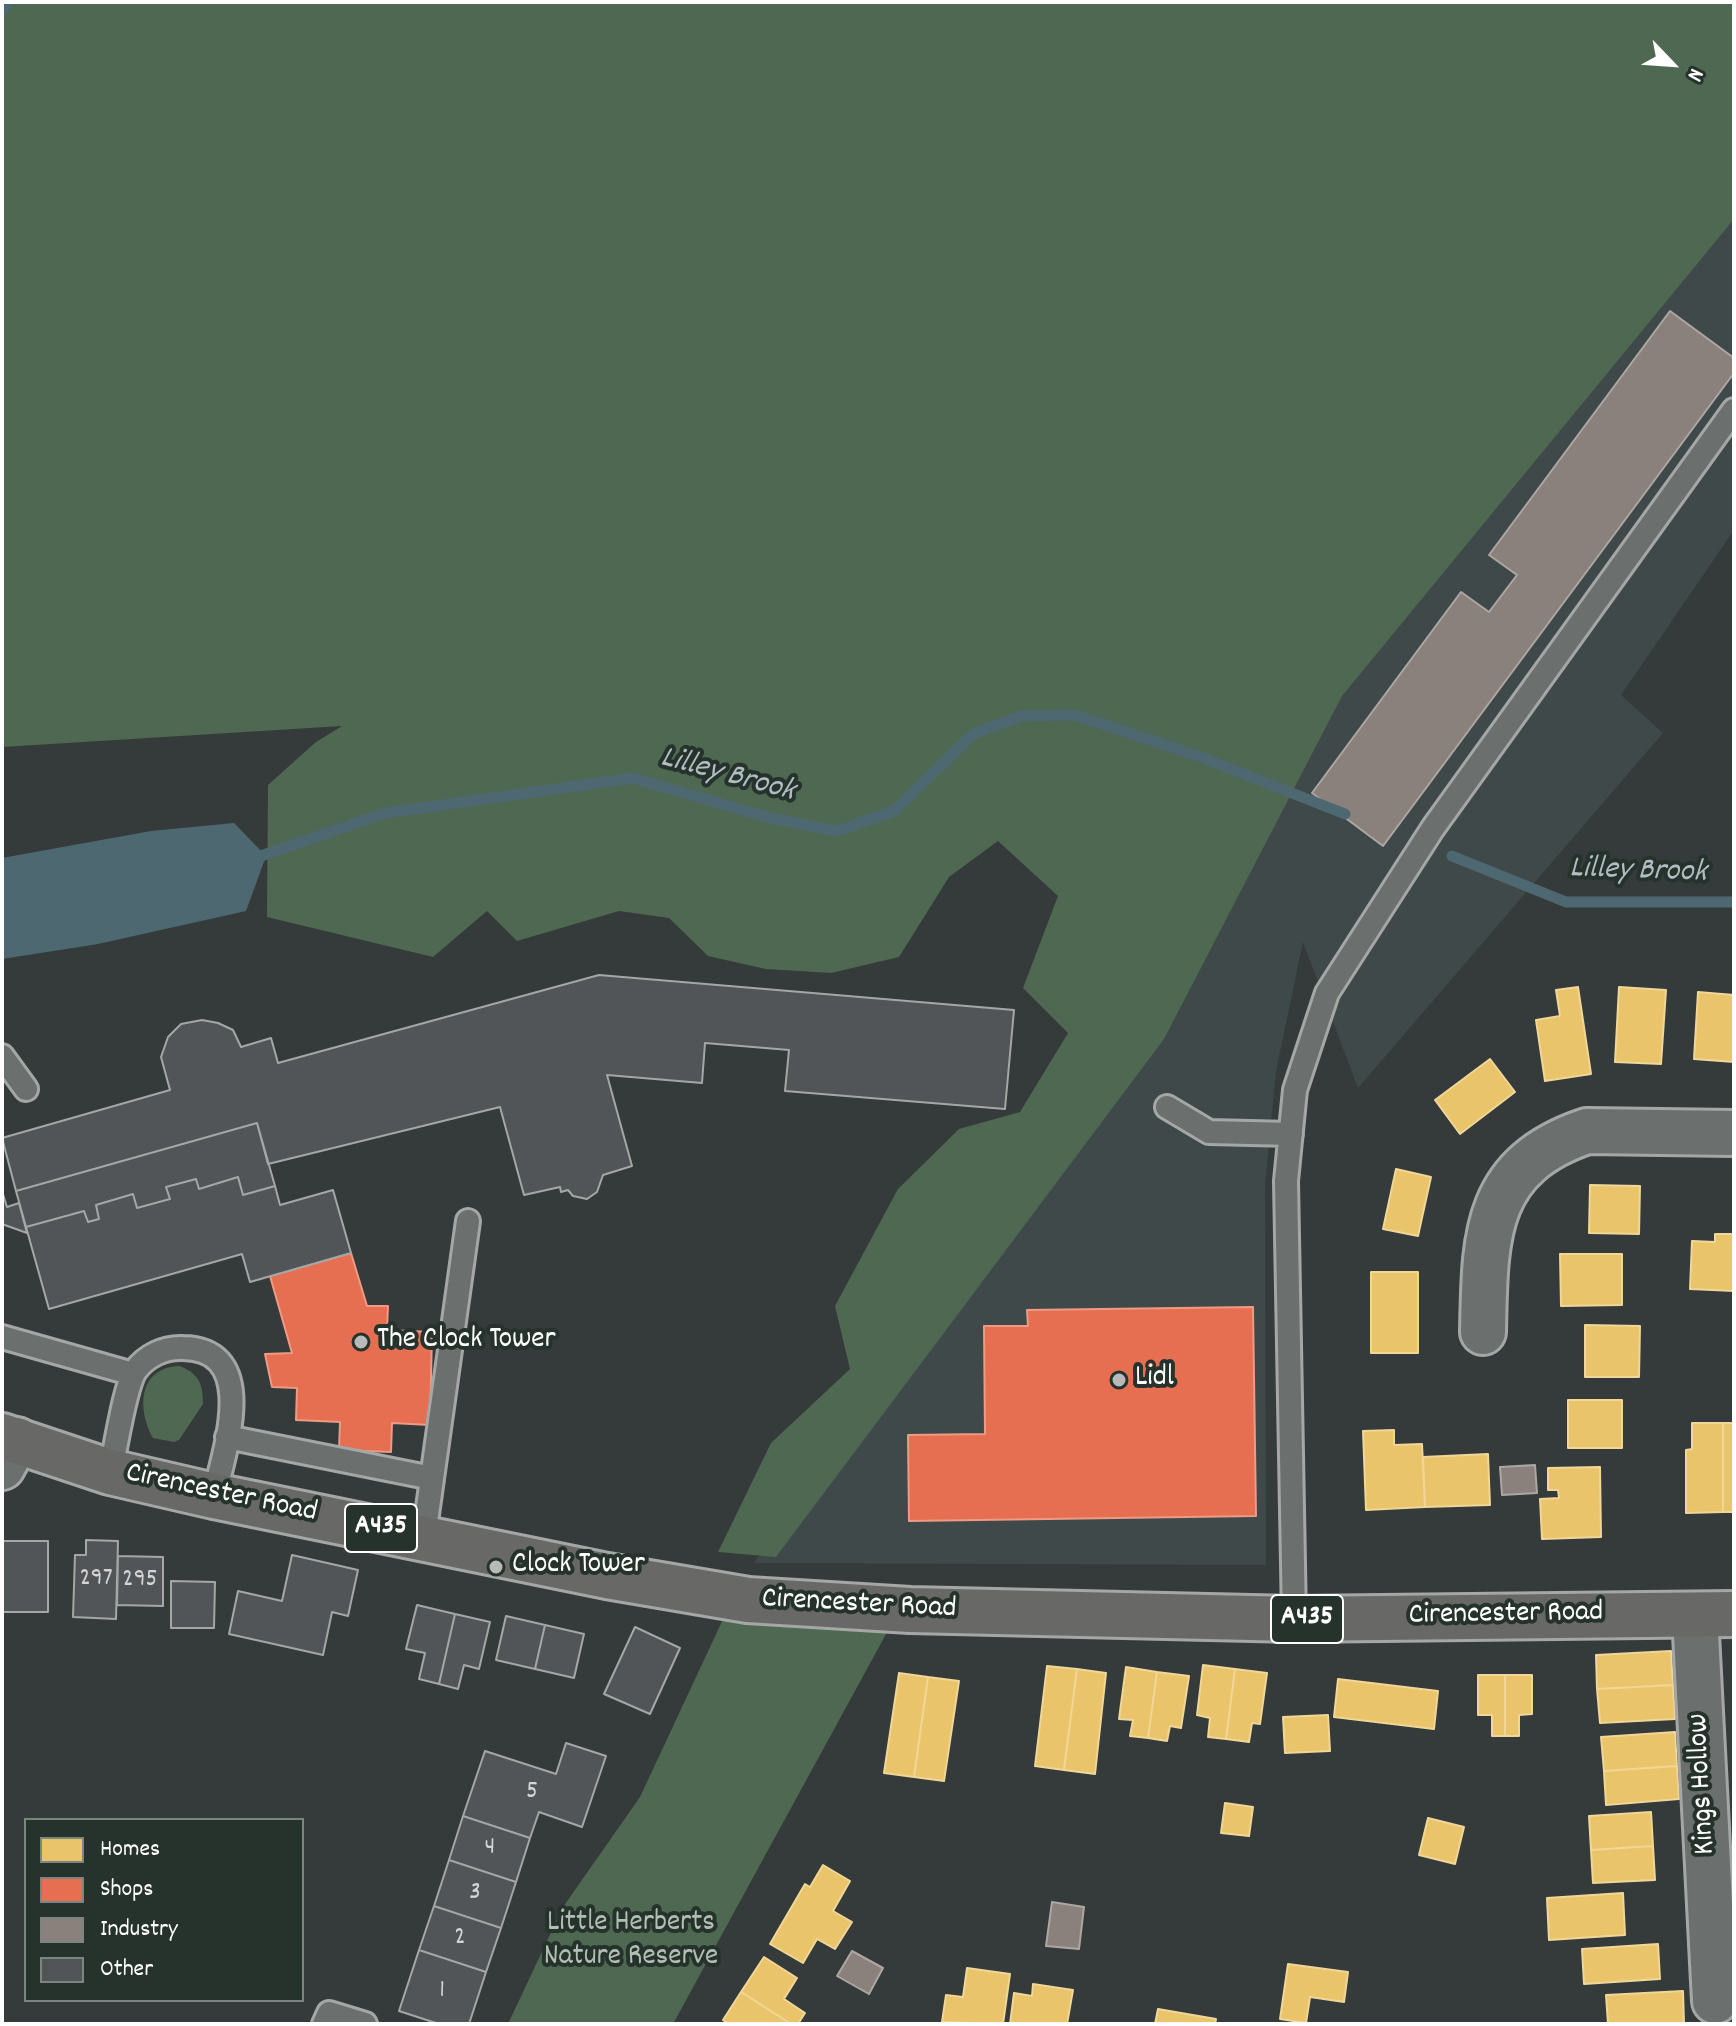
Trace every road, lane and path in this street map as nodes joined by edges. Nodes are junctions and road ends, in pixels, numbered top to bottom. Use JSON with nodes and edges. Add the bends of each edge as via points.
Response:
{"nodes":[{"id":1,"x":1734,"y":410,"type":"edge"},
{"id":2,"x":2,"y":1056,"type":"edge"},
{"id":3,"x":26,"y":1089,"type":"dead end"},
{"id":4,"x":1167,"y":1107,"type":"dead end"},
{"id":5,"x":1734,"y":1133,"type":"edge"},
{"id":6,"x":1291,"y":1134,"type":"junction"},
{"id":7,"x":468,"y":1221,"type":"dead end"},
{"id":8,"x":1483,"y":1332,"type":"dead end"},
{"id":9,"x":2,"y":1337,"type":"edge"},
{"id":10,"x":133,"y":1374,"type":"junction"},
{"id":11,"x":227,"y":1437,"type":"junction"},
{"id":12,"x":7,"y":1448,"type":"edge"},
{"id":13,"x":110,"y":1472,"type":"junction"},
{"id":14,"x":432,"y":1478,"type":"junction"},
{"id":15,"x":214,"y":1496,"type":"junction"},
{"id":16,"x":424,"y":1536,"type":"junction"},
{"id":17,"x":1714,"y":1615,"type":"edge"},
{"id":18,"x":1294,"y":1619,"type":"junction"},
{"id":19,"x":1715,"y":2001,"type":"dead end"},
{"id":20,"x":324,"y":2024,"type":"edge"},
{"id":21,"x":365,"y":2024,"type":"edge"}],
"edges":[{"from":1,"to":6,"type":"lane","via":[[1433,828],[1327,993],[1295,1090]]},
{"from":2,"to":3,"type":"lane"},
{"from":4,"to":6,"type":"lane","via":[[1209,1132]]},
{"from":5,"to":8,"type":"street","via":[[1587,1131],[1527,1163],[1491,1218],[1484,1260]]},
{"from":6,"to":18,"type":"lane","via":[[1286,1295]]},
{"from":7,"to":14,"type":"lane"},
{"from":9,"to":10,"type":"lane"},
{"from":10,"to":11,"type":"lane","via":[[156,1353],[187,1348],[203,1352],[226,1374],[232,1389]]},
{"from":10,"to":13,"type":"lane"},
{"from":11,"to":14,"type":"lane"},
{"from":11,"to":15,"type":"lane"},
{"from":12,"to":13,"type":"main road","name":"Cirencester Road","number":"A435"},
{"from":13,"to":15,"type":"main road","name":"Cirencester Road","number":"A435"},
{"from":14,"to":16,"type":"lane"},
{"from":15,"to":16,"type":"main road","name":"Cirencester Road","number":"A435"},
{"from":16,"to":18,"type":"main road","name":"Cirencester Road","number":"A435","via":[[748,1600],[880,1609]]},
{"from":17,"to":18,"type":"main road","name":"Cirencester Road","number":"A435"},
{"from":17,"to":19,"type":"street","name":"Kings Hollow"},
{"from":20,"to":21,"type":"lane","via":[[329,2013]]}]}
